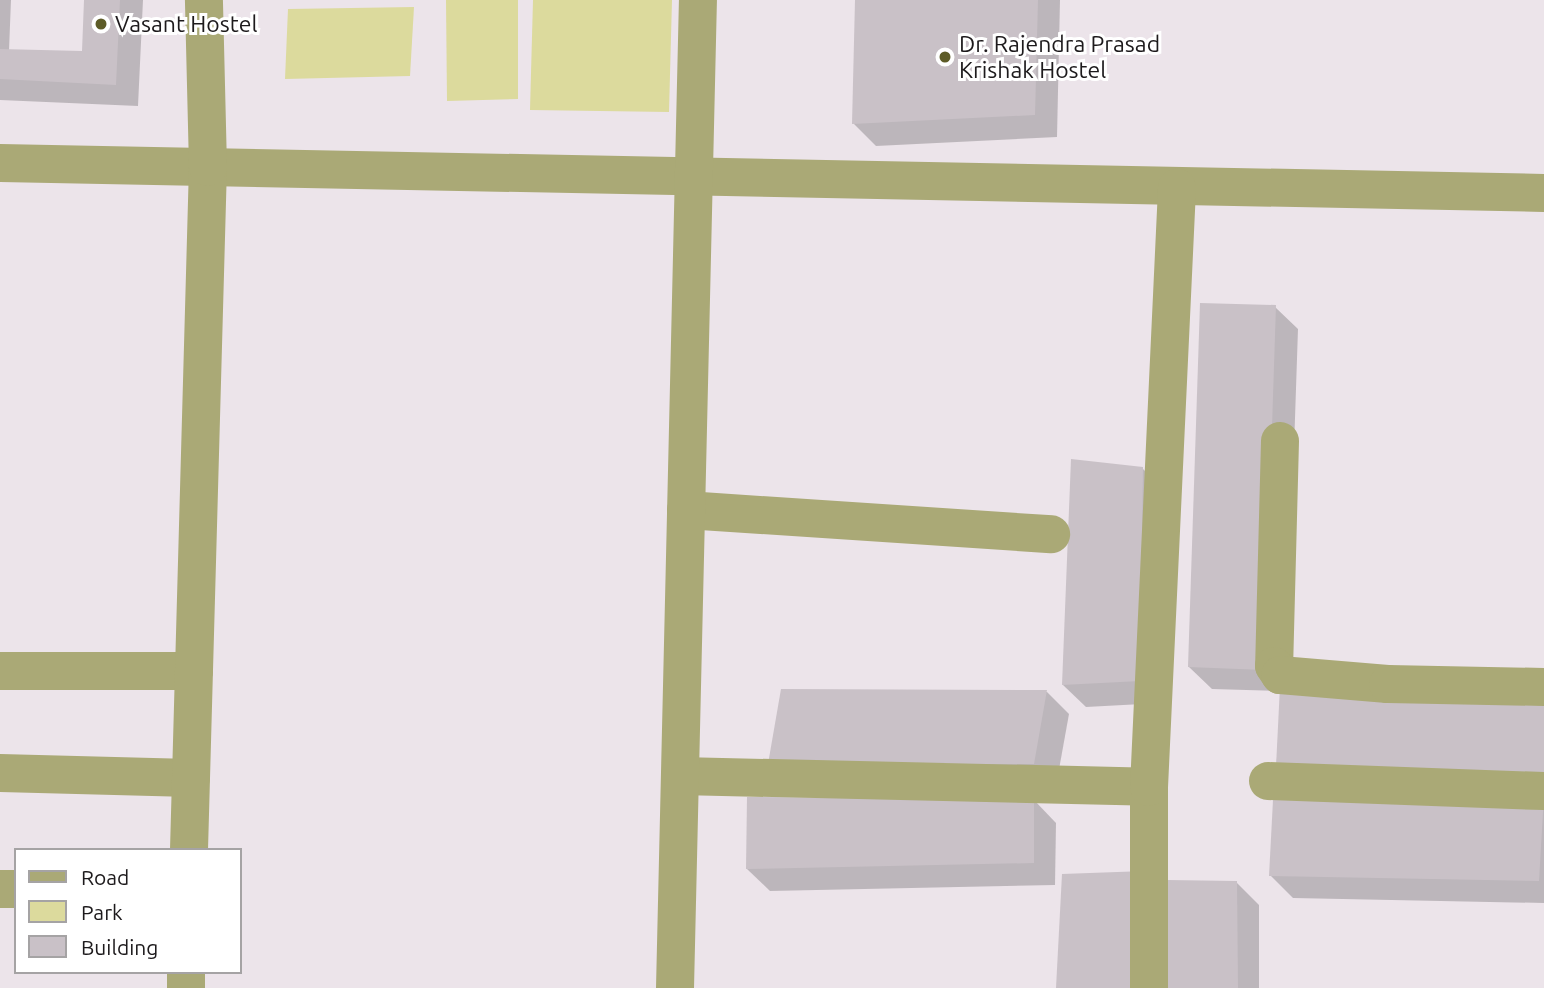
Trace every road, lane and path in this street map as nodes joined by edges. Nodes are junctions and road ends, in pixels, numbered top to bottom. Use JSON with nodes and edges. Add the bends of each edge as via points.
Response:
{"nodes":[{"id":1,"x":204,"y":0,"type":"edge"},
{"id":2,"x":698,"y":0,"type":"edge"},
{"id":3,"x":0,"y":163,"type":"edge"},
{"id":4,"x":208,"y":167,"type":"junction"},
{"id":5,"x":693,"y":177,"type":"junction"},
{"id":6,"x":1177,"y":188,"type":"junction"},
{"id":7,"x":1544,"y":193,"type":"edge"},
{"id":8,"x":1280,"y":441,"type":"dead end"},
{"id":9,"x":686,"y":510,"type":"junction"},
{"id":10,"x":1051,"y":534,"type":"dead end"},
{"id":11,"x":0,"y":671,"type":"edge"},
{"id":12,"x":194,"y":671,"type":"junction"},
{"id":13,"x":1544,"y":687,"type":"edge"},
{"id":14,"x":0,"y":774,"type":"edge"},
{"id":15,"x":680,"y":776,"type":"junction"},
{"id":16,"x":191,"y":778,"type":"junction"},
{"id":17,"x":1268,"y":781,"type":"dead end"},
{"id":18,"x":1149,"y":787,"type":"junction"},
{"id":19,"x":1544,"y":791,"type":"edge"},
{"id":20,"x":189,"y":848,"type":"edge"},
{"id":21,"x":676,"y":988,"type":"edge"},
{"id":22,"x":1149,"y":988,"type":"edge"}],
"edges":[{"from":1,"to":4,"type":"street"},
{"from":2,"to":5,"type":"street"},
{"from":3,"to":4,"type":"street"},
{"from":4,"to":5,"type":"street"},
{"from":4,"to":12,"type":"street"},
{"from":5,"to":6,"type":"street"},
{"from":5,"to":9,"type":"street"},
{"from":6,"to":7,"type":"street"},
{"from":6,"to":18,"type":"street"},
{"from":8,"to":13,"type":"street","via":[[1274,666],[1280,675],[1376,683]]},
{"from":9,"to":10,"type":"street"},
{"from":9,"to":15,"type":"street"},
{"from":11,"to":12,"type":"street"},
{"from":12,"to":16,"type":"street"},
{"from":14,"to":16,"type":"street"},
{"from":15,"to":18,"type":"street"},
{"from":15,"to":21,"type":"street"},
{"from":16,"to":20,"type":"street"},
{"from":17,"to":19,"type":"street"},
{"from":18,"to":22,"type":"street"}]}
